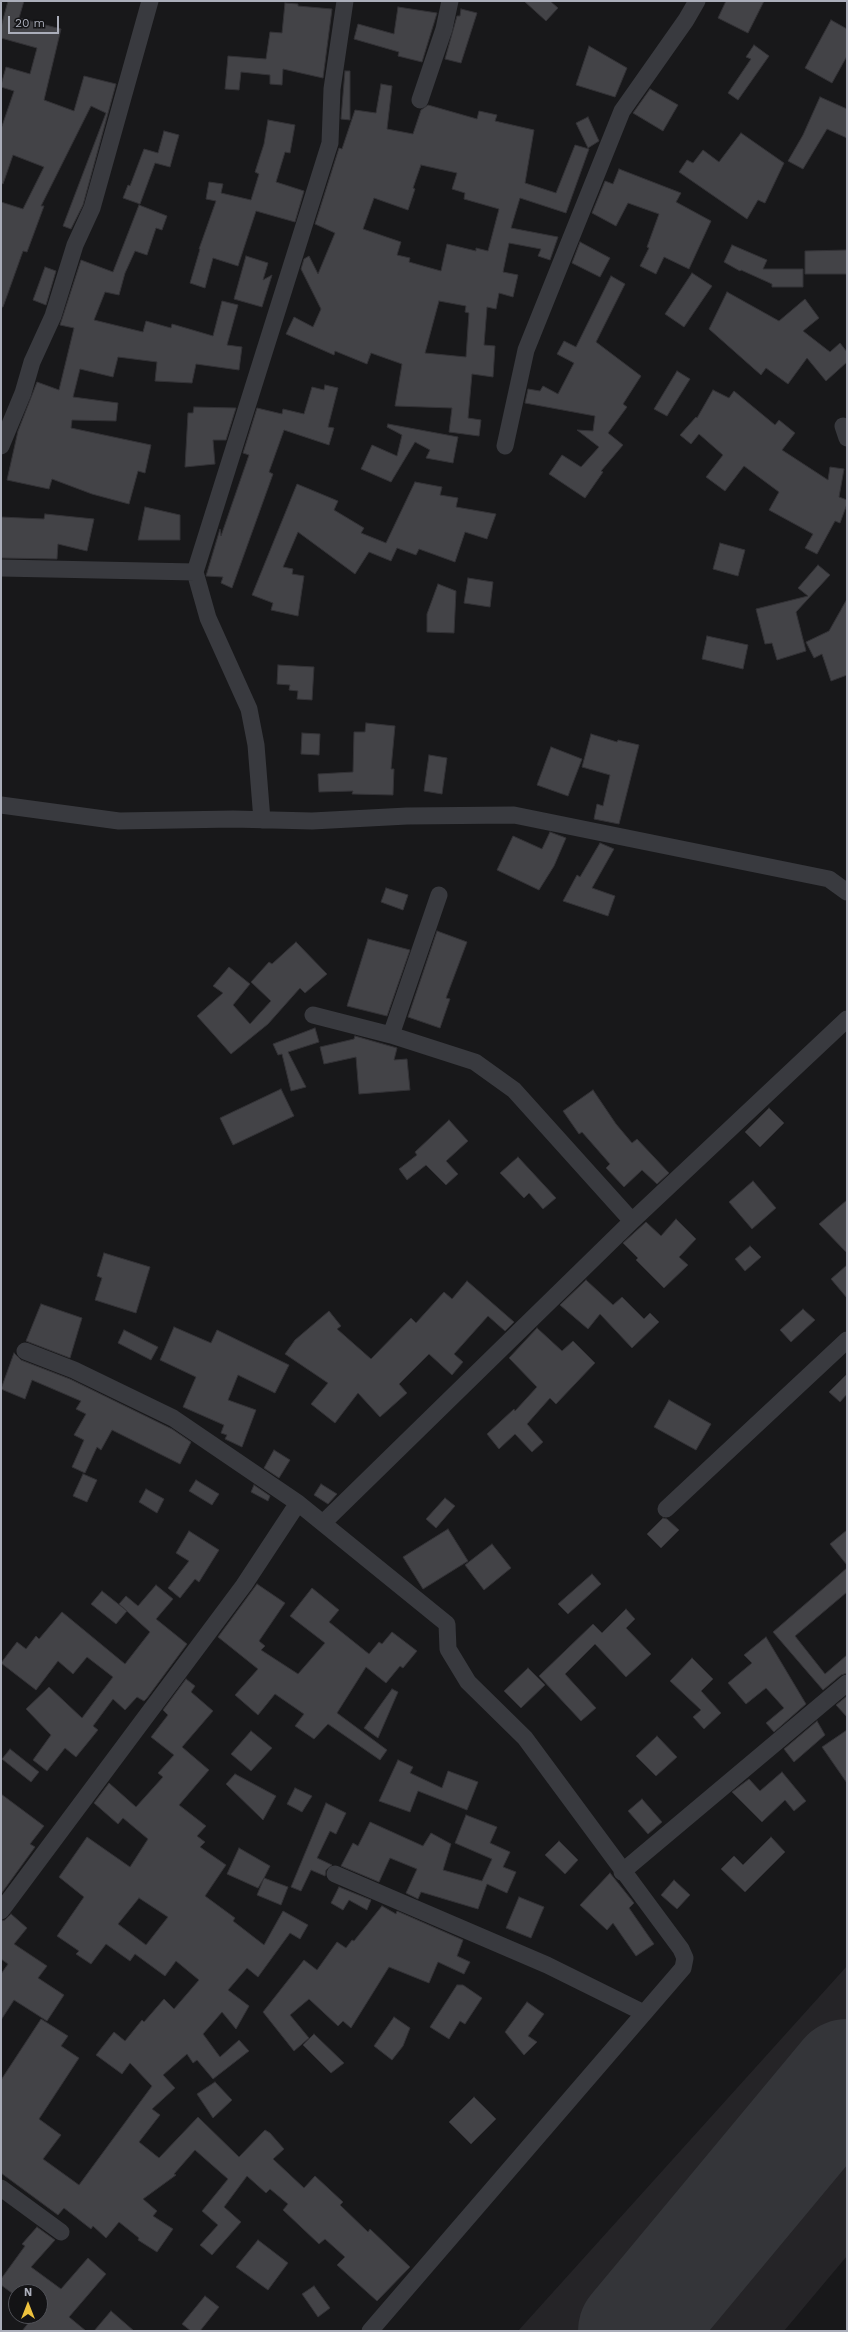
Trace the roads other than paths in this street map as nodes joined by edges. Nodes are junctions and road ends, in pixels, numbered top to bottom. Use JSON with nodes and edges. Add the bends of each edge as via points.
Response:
{"nodes":[{"id":1,"x":150,"y":1,"type":"edge"},
{"id":2,"x":345,"y":1,"type":"edge"},
{"id":3,"x":450,"y":1,"type":"edge"},
{"id":4,"x":697,"y":1,"type":"edge"},
{"id":5,"x":420,"y":100,"type":"dead end"},
{"id":6,"x":1,"y":446,"type":"edge"},
{"id":7,"x":505,"y":446,"type":"dead end"},
{"id":8,"x":1,"y":568,"type":"edge"},
{"id":9,"x":195,"y":572,"type":"junction"},
{"id":10,"x":1,"y":805,"type":"edge"},
{"id":11,"x":262,"y":820,"type":"junction"},
{"id":12,"x":847,"y":892,"type":"edge"},
{"id":13,"x":439,"y":895,"type":"dead end"},
{"id":14,"x":313,"y":1015,"type":"dead end"},
{"id":15,"x":847,"y":1019,"type":"edge"},
{"id":16,"x":391,"y":1035,"type":"junction"},
{"id":17,"x":632,"y":1221,"type":"junction"},
{"id":18,"x":847,"y":1340,"type":"edge"},
{"id":19,"x":25,"y":1350,"type":"dead end"},
{"id":20,"x":298,"y":1503,"type":"junction"},
{"id":21,"x":666,"y":1509,"type":"dead end"},
{"id":22,"x":323,"y":1523,"type":"junction"},
{"id":23,"x":847,"y":1683,"type":"edge"},
{"id":24,"x":622,"y":1872,"type":"junction"},
{"id":25,"x":335,"y":1874,"type":"dead end"},
{"id":26,"x":1,"y":1911,"type":"edge"},
{"id":27,"x":644,"y":2013,"type":"junction"},
{"id":28,"x":1,"y":2188,"type":"edge"},
{"id":29,"x":61,"y":2232,"type":"dead end"},
{"id":30,"x":370,"y":2331,"type":"edge"}],
"edges":[{"from":1,"to":6,"type":"street","via":[[92,208],[75,245],[53,316],[32,362],[23,394]]},
{"from":2,"to":9,"type":"street","via":[[332,89],[330,143]]},
{"from":3,"to":5,"type":"street","via":[[442,36]]},
{"from":4,"to":7,"type":"street","via":[[622,111],[526,350]]},
{"from":8,"to":9,"type":"street"},
{"from":9,"to":11,"type":"street","via":[[208,618],[249,709],[256,745]]},
{"from":10,"to":11,"type":"street","via":[[119,821]]},
{"from":11,"to":12,"type":"street","via":[[312,821],[514,814],[829,879]]},
{"from":13,"to":16,"type":"street"},
{"from":14,"to":16,"type":"street"},
{"from":15,"to":17,"type":"street"},
{"from":16,"to":17,"type":"street","via":[[474,1062],[514,1090]]},
{"from":17,"to":22,"type":"street"},
{"from":18,"to":21,"type":"street"},
{"from":19,"to":20,"type":"street","via":[[74,1370],[173,1418]]},
{"from":20,"to":22,"type":"street"},
{"from":20,"to":26,"type":"street","via":[[244,1585]]},
{"from":22,"to":24,"type":"street","via":[[447,1624],[448,1649],[468,1682],[525,1738]]},
{"from":23,"to":24,"type":"street"},
{"from":24,"to":27,"type":"street","via":[[681,1949],[685,1958],[683,1968]]},
{"from":25,"to":27,"type":"street","via":[[547,1965]]},
{"from":27,"to":30,"type":"street"},
{"from":28,"to":29,"type":"street"}]}
